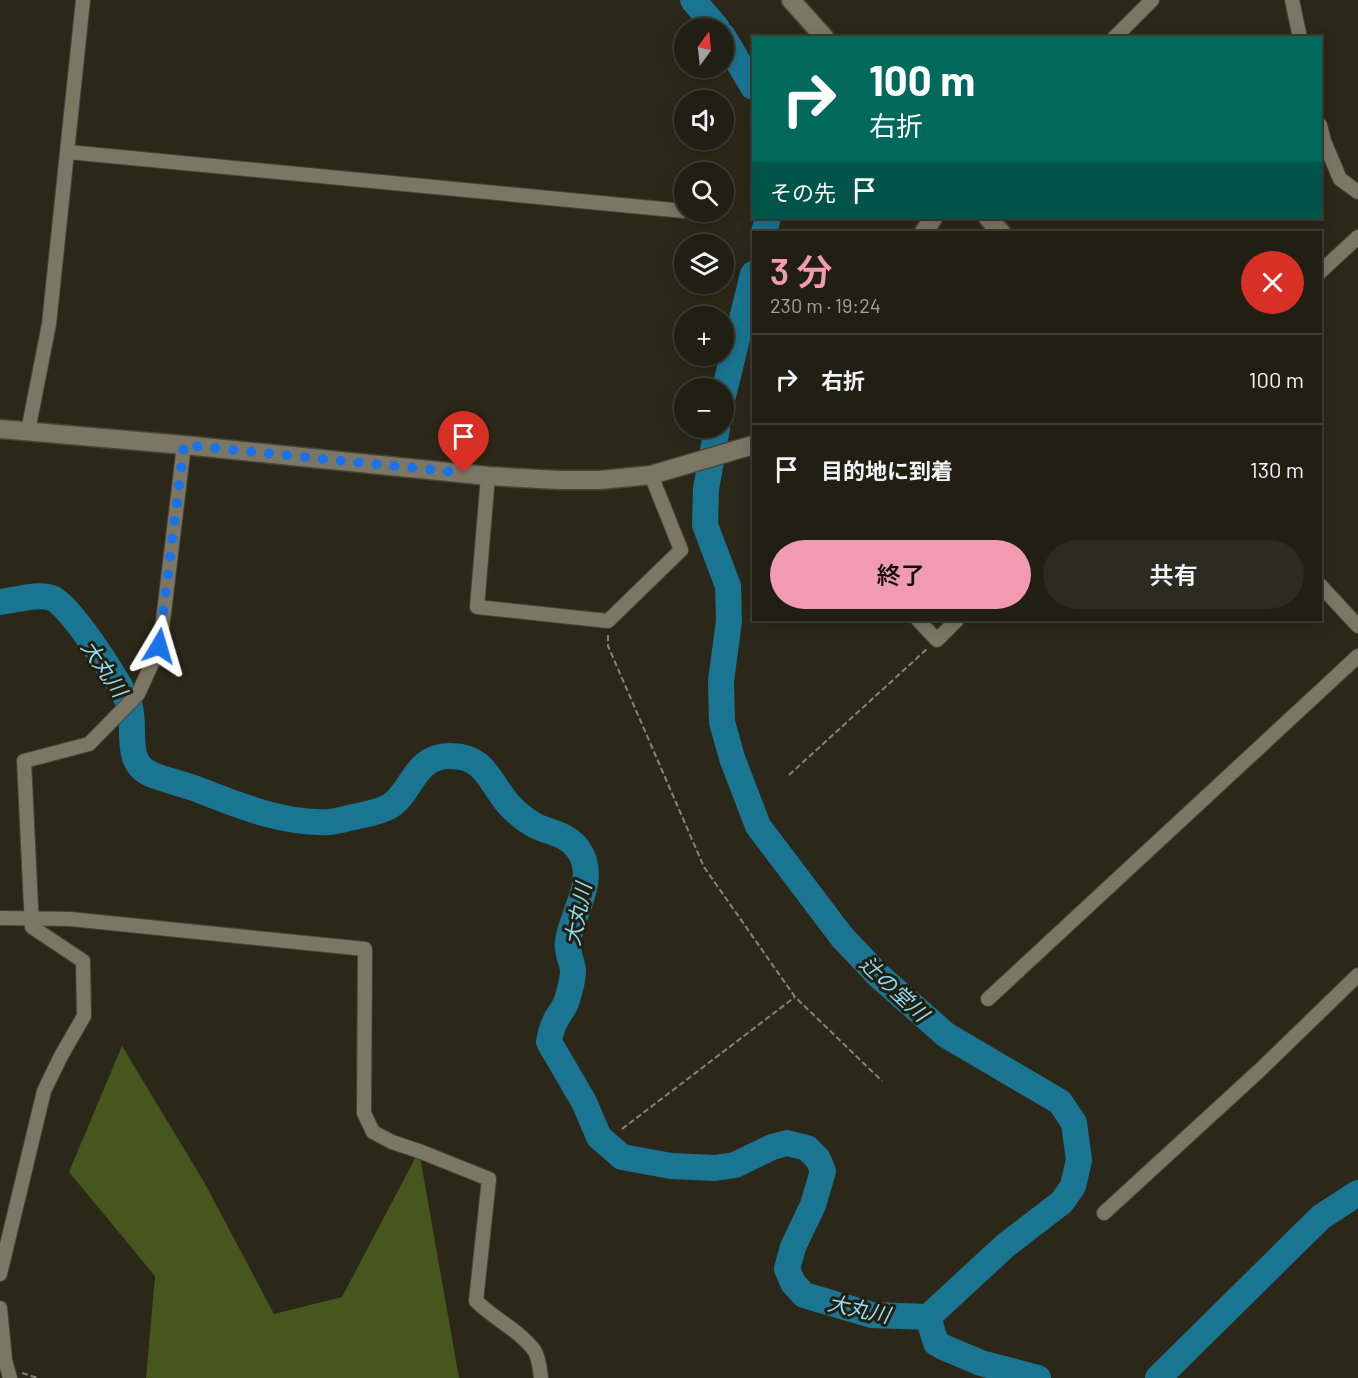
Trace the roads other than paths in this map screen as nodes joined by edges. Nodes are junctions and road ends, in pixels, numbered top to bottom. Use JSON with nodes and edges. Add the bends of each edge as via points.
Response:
{"nodes":[{"id":1,"x":83,"y":0,"type":"edge"},
{"id":2,"x":791,"y":0,"type":"edge"},
{"id":3,"x":1152,"y":0,"type":"edge"},
{"id":4,"x":1292,"y":0,"type":"edge"},
{"id":5,"x":823,"y":36,"type":"edge"},
{"id":6,"x":1116,"y":36,"type":"edge"},
{"id":7,"x":1300,"y":36,"type":"edge"},
{"id":8,"x":1322,"y":133,"type":"edge"},
{"id":9,"x":69,"y":152,"type":"junction"},
{"id":10,"x":1358,"y":192,"type":"edge"},
{"id":11,"x":674,"y":210,"type":"edge"},
{"id":12,"x":989,"y":219,"type":"edge"},
{"id":13,"x":1000,"y":231,"type":"edge"},
{"id":14,"x":1358,"y":237,"type":"edge"},
{"id":15,"x":1322,"y":270,"type":"edge"},
{"id":16,"x":0,"y":429,"type":"edge"},
{"id":17,"x":28,"y":431,"type":"junction"},
{"id":18,"x":184,"y":445,"type":"junction"},
{"id":19,"x":750,"y":446,"type":"edge"},
{"id":20,"x":657,"y":473,"type":"junction"},
{"id":21,"x":488,"y":476,"type":"junction"},
{"id":22,"x":1322,"y":587,"type":"edge"},
{"id":23,"x":919,"y":621,"type":"edge"},
{"id":24,"x":956,"y":621,"type":"edge"},
{"id":25,"x":1358,"y":626,"type":"edge"},
{"id":26,"x":1358,"y":656,"type":"edge"},
{"id":27,"x":0,"y":918,"type":"edge"},
{"id":28,"x":32,"y":919,"type":"junction"},
{"id":29,"x":1358,"y":975,"type":"edge"},
{"id":30,"x":988,"y":999,"type":"dead end"},
{"id":31,"x":1104,"y":1213,"type":"dead end"},
{"id":32,"x":0,"y":1274,"type":"edge"},
{"id":33,"x":0,"y":1308,"type":"edge"},
{"id":34,"x":10,"y":1378,"type":"edge"},
{"id":35,"x":541,"y":1378,"type":"edge"}],
"edges":[{"from":1,"to":9,"type":"street"},
{"from":2,"to":5,"type":"street"},
{"from":3,"to":6,"type":"street"},
{"from":4,"to":7,"type":"street"},
{"from":8,"to":10,"type":"street","via":[[1340,179]]},
{"from":9,"to":11,"type":"street"},
{"from":9,"to":17,"type":"street","via":[[50,324]]},
{"from":12,"to":13,"type":"street"},
{"from":14,"to":15,"type":"street"},
{"from":16,"to":17,"type":"street"},
{"from":17,"to":18,"type":"street"},
{"from":18,"to":21,"type":"street"},
{"from":18,"to":28,"type":"street","via":[[159,646],[138,694],[89,744],[24,761]]},
{"from":19,"to":20,"type":"street"},
{"from":20,"to":21,"type":"street","via":[[600,480]]},
{"from":20,"to":21,"type":"street","via":[[681,550],[608,621],[477,607]]},
{"from":22,"to":25,"type":"street"},
{"from":23,"to":24,"type":"street","via":[[937,640]]},
{"from":26,"to":30,"type":"street"},
{"from":27,"to":28,"type":"street"},
{"from":28,"to":32,"type":"street","via":[[32,927],[83,961],[84,1016],[44,1091]]},
{"from":28,"to":35,"type":"street","via":[[70,919],[365,949],[364,1113],[373,1132],[489,1179],[476,1301],[536,1352]]},
{"from":29,"to":31,"type":"street"},
{"from":33,"to":34,"type":"street"}]}
